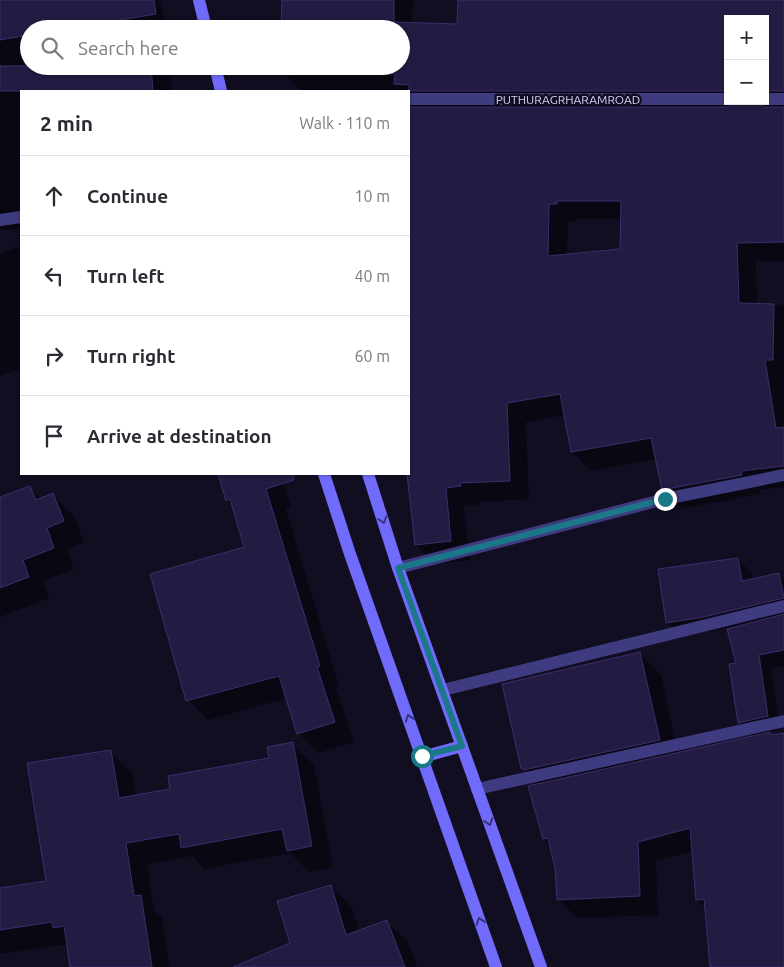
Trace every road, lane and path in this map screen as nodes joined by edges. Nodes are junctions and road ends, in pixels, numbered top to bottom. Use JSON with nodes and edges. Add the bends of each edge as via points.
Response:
{"nodes":[{"id":1,"x":199,"y":0,"type":"edge"},
{"id":2,"x":204,"y":20,"type":"edge"},
{"id":3,"x":217,"y":75,"type":"edge"},
{"id":4,"x":221,"y":90,"type":"edge"},
{"id":5,"x":410,"y":99,"type":"edge"},
{"id":6,"x":724,"y":99,"type":"edge"},
{"id":7,"x":769,"y":99,"type":"edge"},
{"id":8,"x":784,"y":99,"type":"edge"},
{"id":9,"x":20,"y":217,"type":"edge"},
{"id":10,"x":0,"y":220,"type":"edge"},
{"id":11,"x":324,"y":475,"type":"edge"},
{"id":12,"x":368,"y":475,"type":"edge"},
{"id":13,"x":784,"y":475,"type":"edge"},
{"id":14,"x":398,"y":568,"type":"junction"},
{"id":15,"x":784,"y":606,"type":"edge"},
{"id":16,"x":443,"y":690,"type":"junction"},
{"id":17,"x":784,"y":721,"type":"edge"},
{"id":18,"x":462,"y":746,"type":"junction"},
{"id":19,"x":422,"y":756,"type":"junction"},
{"id":20,"x":477,"y":788,"type":"junction"},
{"id":21,"x":496,"y":967,"type":"edge"},
{"id":22,"x":542,"y":967,"type":"edge"}],
"edges":[{"from":1,"to":2,"type":"main road"},
{"from":3,"to":4,"type":"main road"},
{"from":5,"to":6,"type":"street","name":"PUTHURAGRHARAMROAD"},
{"from":7,"to":8,"type":"street"},
{"from":9,"to":10,"type":"street"},
{"from":19,"to":11,"type":"main road","one_way":true},
{"from":12,"to":14,"type":"main road","one_way":true},
{"from":13,"to":14,"type":"street","via":[[665,499]]},
{"from":14,"to":16,"type":"main road"},
{"from":15,"to":16,"type":"street"},
{"from":16,"to":18,"type":"main road"},
{"from":17,"to":20,"type":"street"},
{"from":18,"to":19,"type":"main road"},
{"from":18,"to":20,"type":"main road"},
{"from":21,"to":19,"type":"main road","one_way":true},
{"from":20,"to":22,"type":"main road","one_way":true}]}
